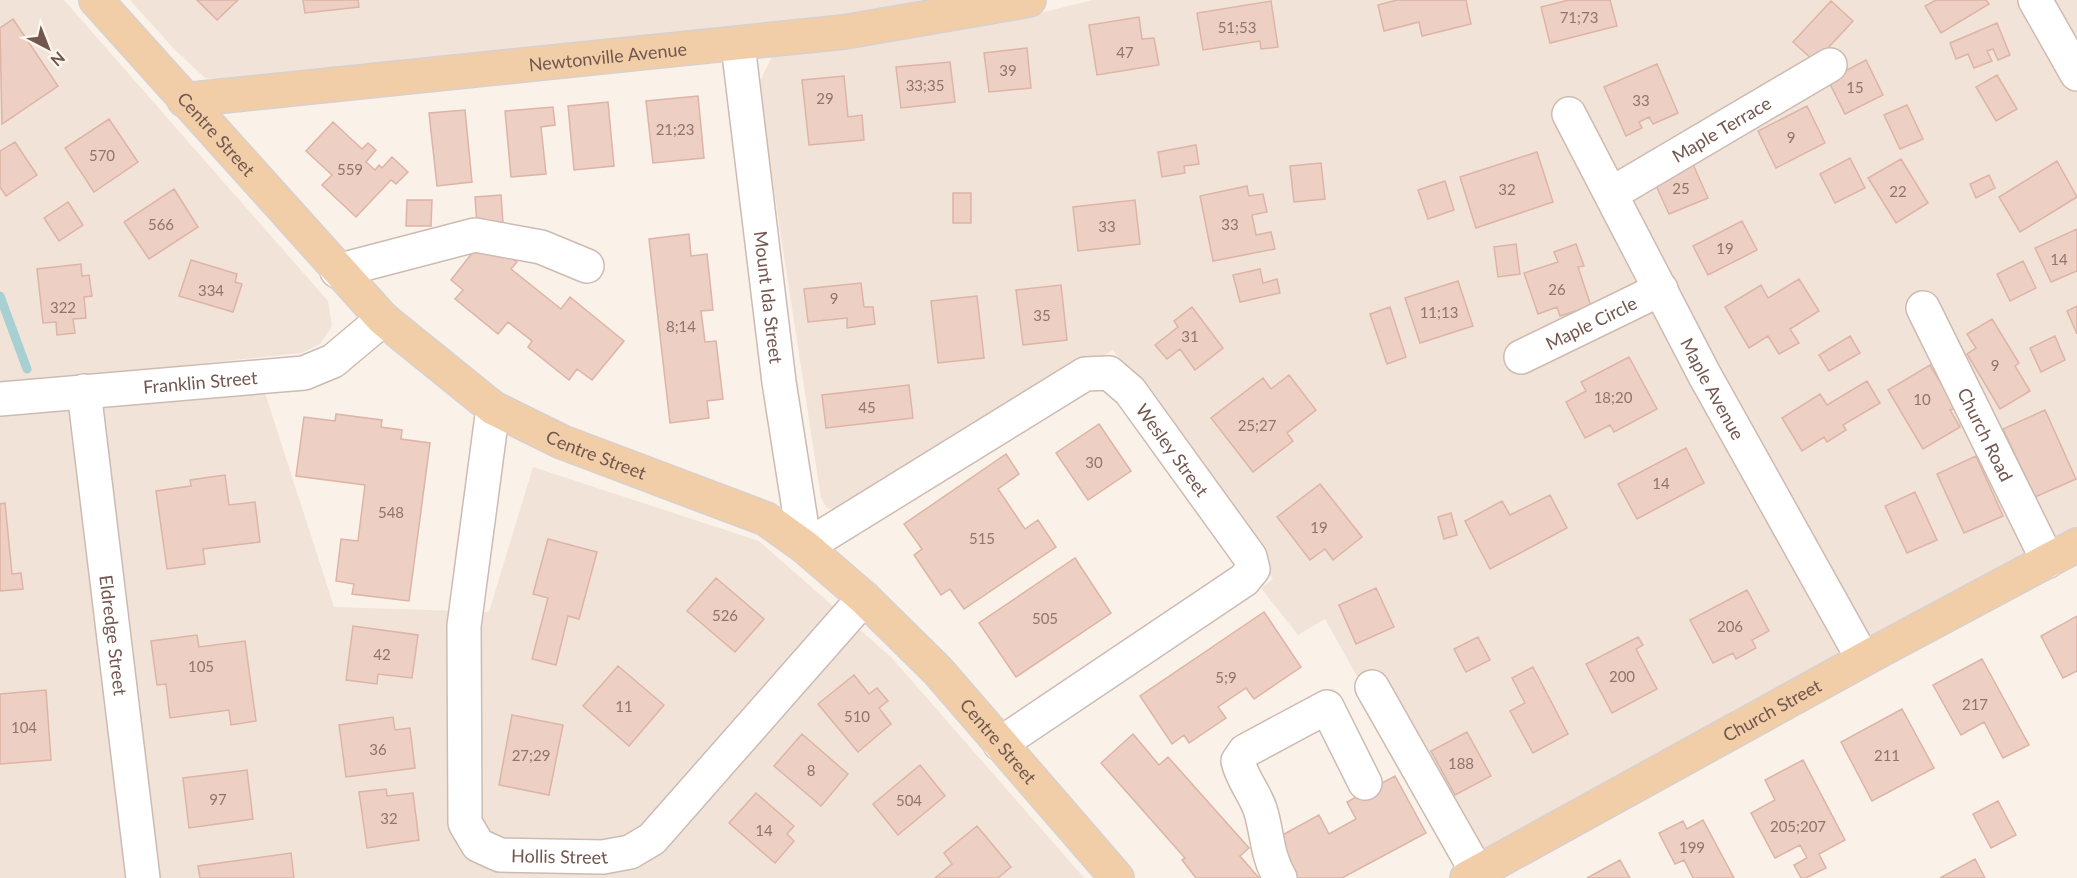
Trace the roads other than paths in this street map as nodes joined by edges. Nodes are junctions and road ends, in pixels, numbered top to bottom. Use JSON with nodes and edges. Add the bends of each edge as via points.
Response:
{"nodes":[{"id":1,"x":96,"y":0,"type":"edge"},
{"id":2,"x":1029,"y":0,"type":"edge"},
{"id":3,"x":2035,"y":0,"type":"edge"},
{"id":4,"x":738,"y":45,"type":"junction"},
{"id":5,"x":1830,"y":65,"type":"dead end"},
{"id":6,"x":2077,"y":74,"type":"edge"},
{"id":7,"x":184,"y":100,"type":"junction"},
{"id":8,"x":1569,"y":114,"type":"dead end"},
{"id":9,"x":1611,"y":194,"type":"junction"},
{"id":10,"x":586,"y":266,"type":"dead end"},
{"id":11,"x":337,"y":271,"type":"junction"},
{"id":12,"x":1661,"y":289,"type":"junction"},
{"id":13,"x":1923,"y":308,"type":"dead end"},
{"id":14,"x":383,"y":319,"type":"junction"},
{"id":15,"x":1521,"y":357,"type":"dead end"},
{"id":16,"x":84,"y":391,"type":"junction"},
{"id":17,"x":0,"y":399,"type":"edge"},
{"id":18,"x":493,"y":408,"type":"junction"},
{"id":19,"x":2077,"y":545,"type":"edge"},
{"id":20,"x":805,"y":547,"type":"junction"},
{"id":21,"x":2048,"y":561,"type":"junction"},
{"id":22,"x":864,"y":598,"type":"junction"},
{"id":23,"x":1863,"y":659,"type":"junction"},
{"id":24,"x":1372,"y":687,"type":"dead end"},
{"id":25,"x":1000,"y":744,"type":"junction"},
{"id":26,"x":1365,"y":783,"type":"dead end"},
{"id":27,"x":1472,"y":875,"type":"edge"},
{"id":28,"x":143,"y":878,"type":"edge"},
{"id":29,"x":1117,"y":878,"type":"edge"},
{"id":30,"x":1280,"y":878,"type":"edge"}],
"edges":[{"from":1,"to":7,"type":"main road","name":"Centre Street"},
{"from":2,"to":4,"type":"main road","name":"Newtonville Avenue","via":[[844,33]]},
{"from":3,"to":6,"type":"street"},
{"from":4,"to":7,"type":"main road","name":"Newtonville Avenue"},
{"from":4,"to":20,"type":"street","name":"Mount Ida Street","via":[[779,382]]},
{"from":5,"to":9,"type":"street","name":"Maple Terrace"},
{"from":7,"to":11,"type":"main road","name":"Centre Street"},
{"from":8,"to":9,"type":"street","name":"Maple Avenue"},
{"from":9,"to":12,"type":"street","name":"Maple Avenue"},
{"from":10,"to":11,"type":"street","via":[[541,247],[475,235]]},
{"from":11,"to":14,"type":"main road","name":"Centre Street"},
{"from":12,"to":15,"type":"street","name":"Maple Circle"},
{"from":12,"to":23,"type":"street","name":"Maple Avenue"},
{"from":13,"to":21,"type":"street","name":"Church Road"},
{"from":14,"to":16,"type":"street","name":"Franklin Street","via":[[333,361],[304,373]]},
{"from":14,"to":18,"type":"main road","name":"Centre Street"},
{"from":16,"to":17,"type":"street","name":"Franklin Street"},
{"from":16,"to":28,"type":"street","name":"Eldredge Street"},
{"from":18,"to":20,"type":"main road","name":"Centre Street","via":[[562,442],[766,519]]},
{"from":18,"to":22,"type":"street","name":"Hollis Street","via":[[464,626],[465,823],[478,845],[500,855],[603,857],[630,852],[652,839]]},
{"from":19,"to":21,"type":"main road","name":"Church Street"},
{"from":20,"to":22,"type":"main road","name":"Centre Street"},
{"from":20,"to":25,"type":"street","name":"Wesley Street","via":[[1085,374],[1109,373],[1130,391],[1250,556],[1252,569],[1244,580]]},
{"from":21,"to":23,"type":"main road","name":"Church Street"},
{"from":22,"to":25,"type":"main road","name":"Centre Street","via":[[938,671]]},
{"from":23,"to":27,"type":"main road","name":"Church Street"},
{"from":24,"to":27,"type":"street"},
{"from":25,"to":29,"type":"main road","name":"Centre Street"},
{"from":26,"to":30,"type":"street","via":[[1327,707],[1245,751],[1238,761],[1240,774],[1260,808],[1270,860]]}]}
